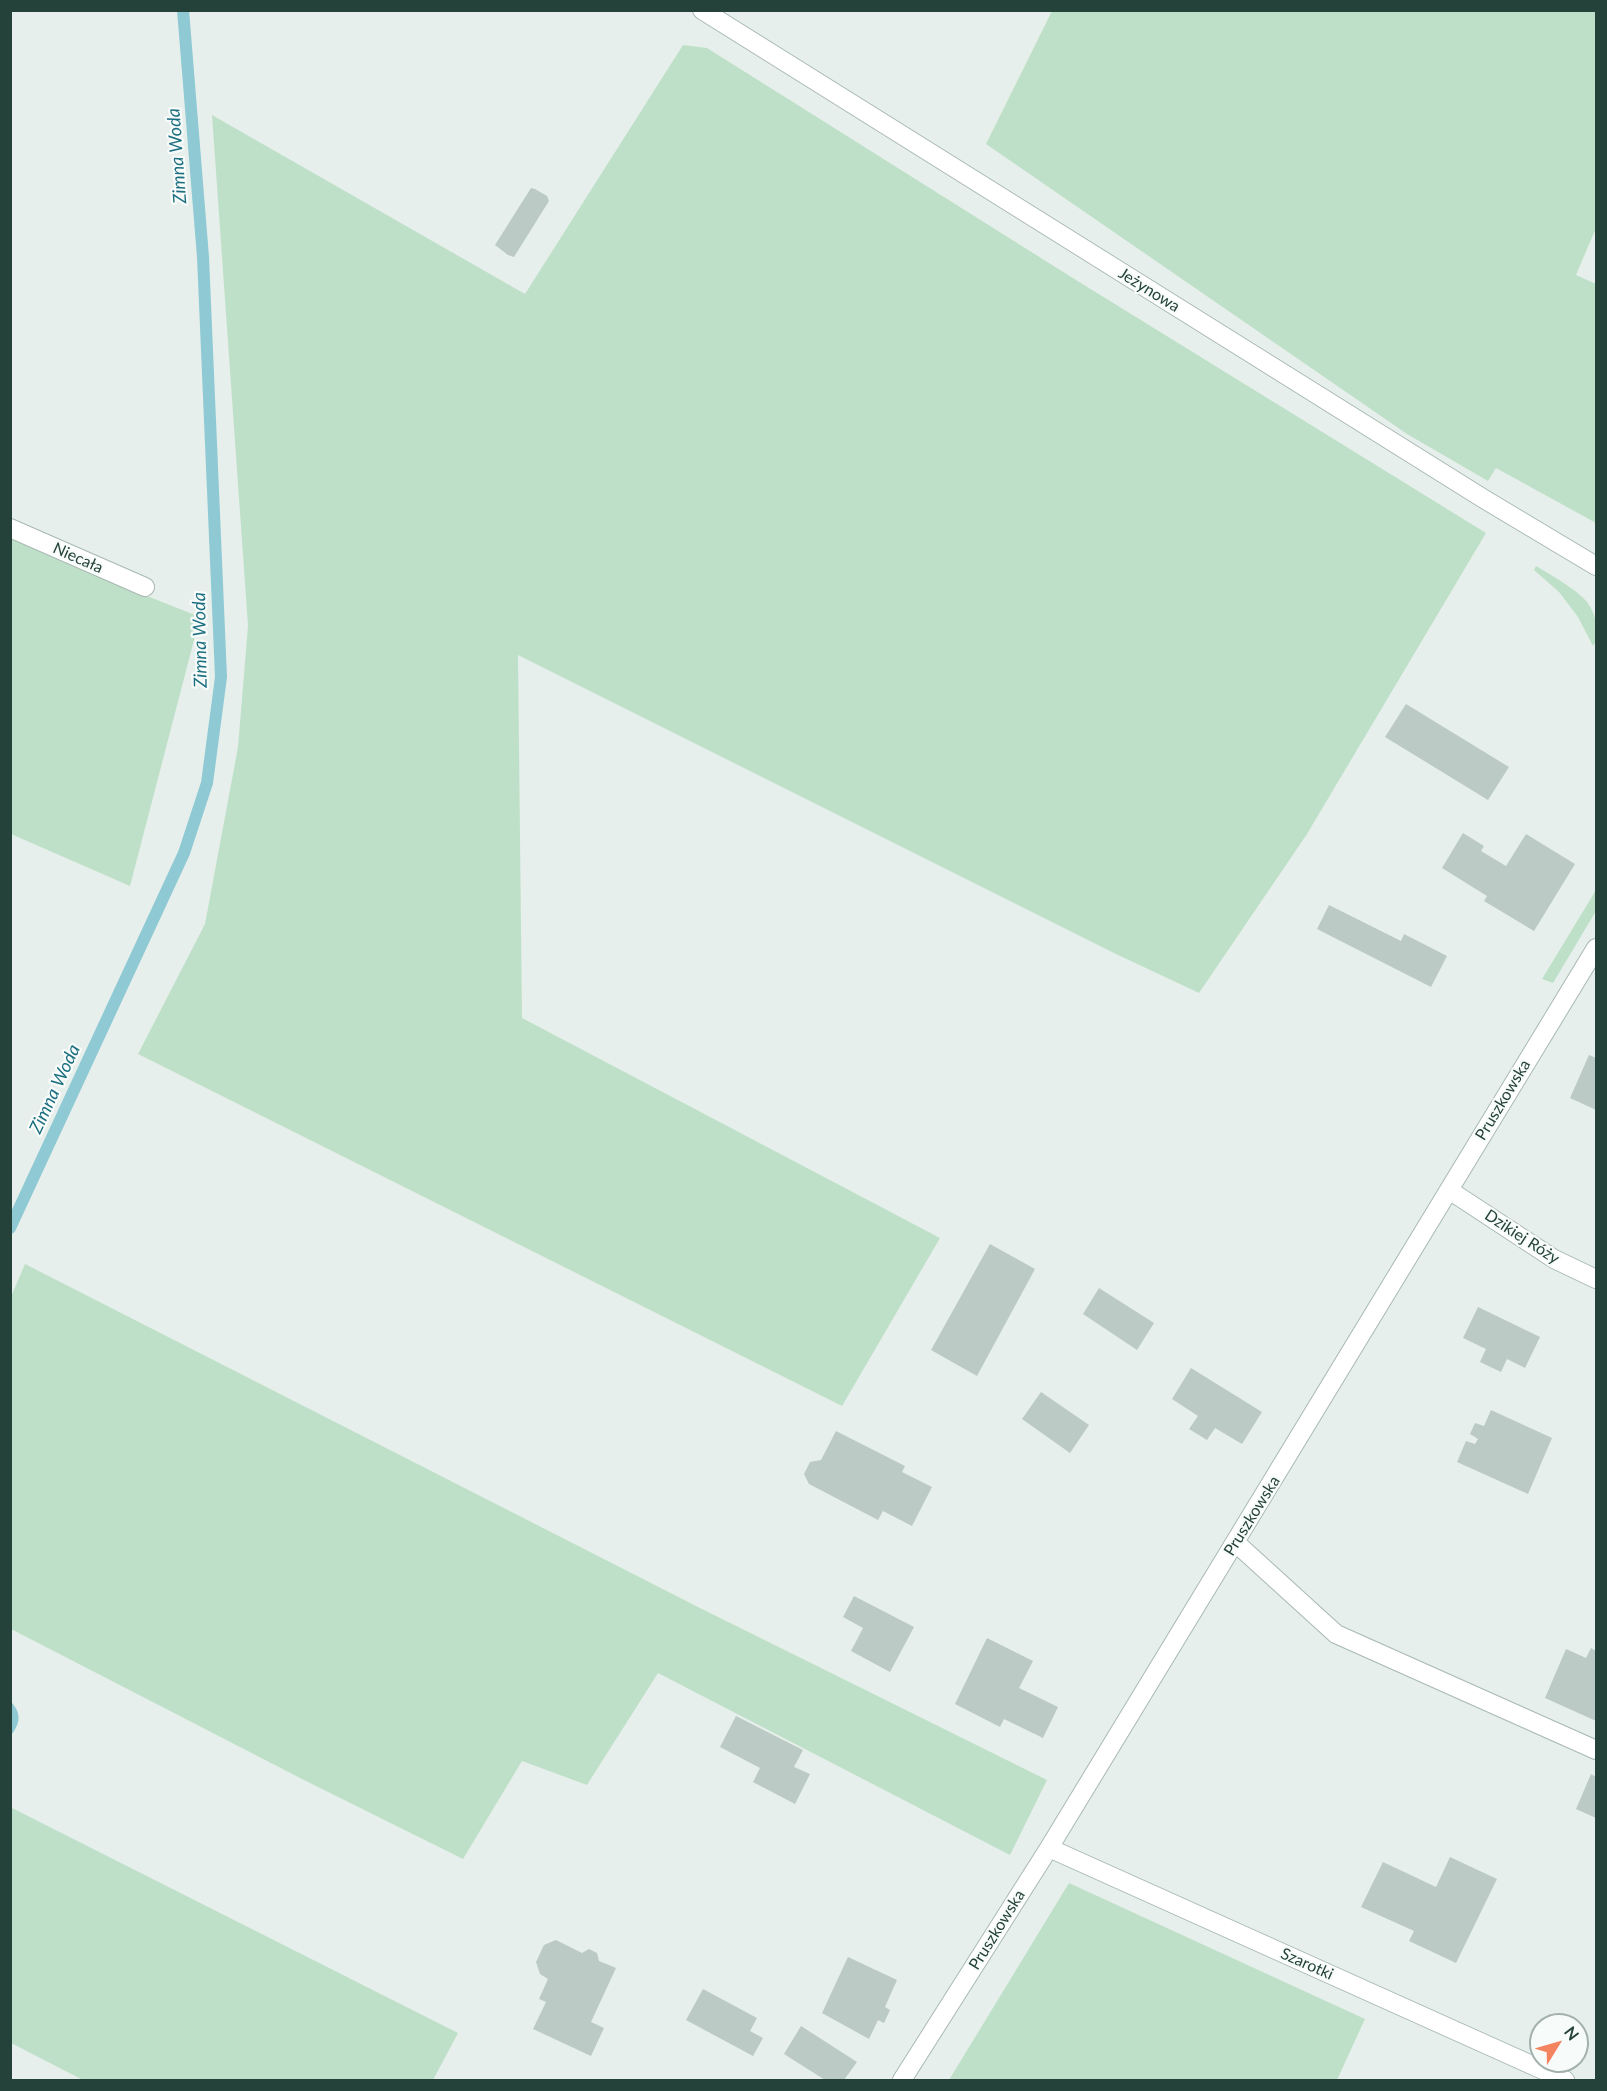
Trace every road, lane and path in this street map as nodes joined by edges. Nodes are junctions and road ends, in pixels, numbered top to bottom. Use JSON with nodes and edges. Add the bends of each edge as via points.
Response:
{"nodes":[{"id":1,"x":702,"y":10,"type":"edge"},
{"id":2,"x":10,"y":528,"type":"edge"},
{"id":3,"x":1596,"y":566,"type":"edge"},
{"id":4,"x":145,"y":587,"type":"dead end"},
{"id":5,"x":1596,"y":948,"type":"edge"},
{"id":6,"x":1449,"y":1190,"type":"junction"},
{"id":7,"x":1596,"y":1279,"type":"edge"},
{"id":8,"x":1236,"y":1543,"type":"junction"},
{"id":9,"x":1596,"y":1750,"type":"edge"},
{"id":10,"x":1049,"y":1848,"type":"junction"},
{"id":11,"x":902,"y":2080,"type":"edge"},
{"id":12,"x":1565,"y":2080,"type":"edge"}],
"edges":[{"from":1,"to":3,"type":"street","name":"Jeżynowa"},
{"from":2,"to":4,"type":"street","name":"Niecała"},
{"from":5,"to":6,"type":"street","name":"Pruszkowska"},
{"from":6,"to":7,"type":"street","name":"Dzikiej Róży","via":[[1554,1259]]},
{"from":6,"to":8,"type":"street","name":"Pruszkowska"},
{"from":8,"to":9,"type":"street","via":[[1336,1634]]},
{"from":8,"to":10,"type":"street","name":"Pruszkowska"},
{"from":10,"to":11,"type":"street","name":"Pruszkowska"},
{"from":10,"to":12,"type":"street","name":"Szarotki"}]}
